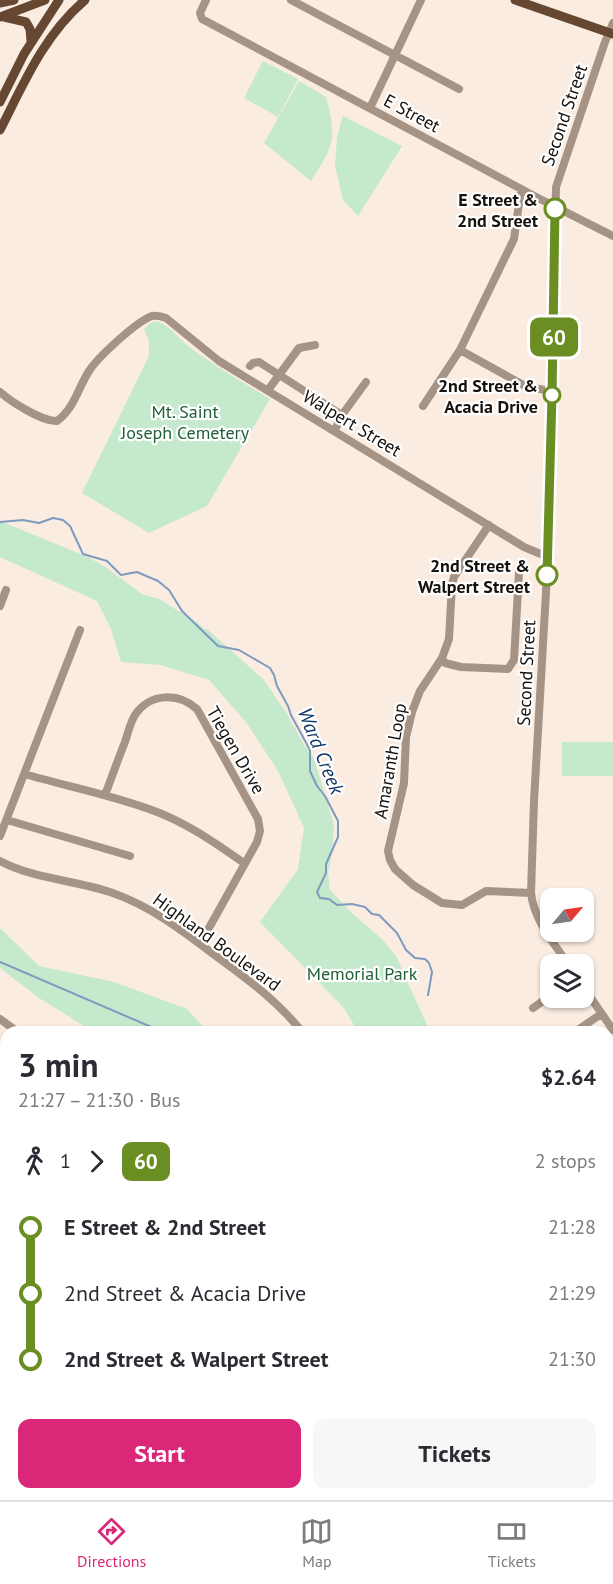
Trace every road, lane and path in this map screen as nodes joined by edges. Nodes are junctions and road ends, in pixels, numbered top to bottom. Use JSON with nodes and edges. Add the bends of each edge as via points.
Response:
{"nodes":[{"id":1,"x":14,"y":0,"type":"edge"},
{"id":2,"x":45,"y":0,"type":"edge"},
{"id":3,"x":59,"y":0,"type":"edge"},
{"id":4,"x":85,"y":0,"type":"edge"},
{"id":5,"x":206,"y":0,"type":"edge"},
{"id":6,"x":291,"y":0,"type":"edge"},
{"id":7,"x":421,"y":0,"type":"edge"},
{"id":8,"x":515,"y":0,"type":"edge"},
{"id":9,"x":0,"y":3,"type":"edge"},
{"id":10,"x":1,"y":16,"type":"edge"},
{"id":11,"x":612,"y":30,"type":"edge"},
{"id":12,"x":31,"y":43,"type":"junction"},
{"id":13,"x":396,"y":54,"type":"junction"},
{"id":14,"x":459,"y":89,"type":"dead end"},
{"id":15,"x":0,"y":102,"type":"edge"},
{"id":16,"x":370,"y":108,"type":"junction"},
{"id":17,"x":0,"y":130,"type":"edge"},
{"id":18,"x":521,"y":189,"type":"junction"},
{"id":19,"x":555,"y":207,"type":"junction"},
{"id":20,"x":613,"y":236,"type":"edge"},
{"id":21,"x":315,"y":345,"type":"dead end"},
{"id":22,"x":460,"y":350,"type":"junction"},
{"id":23,"x":250,"y":366,"type":"dead end"},
{"id":24,"x":279,"y":375,"type":"junction"},
{"id":25,"x":366,"y":382,"type":"dead end"},
{"id":26,"x":268,"y":390,"type":"junction"},
{"id":27,"x":552,"y":391,"type":"junction"},
{"id":28,"x":0,"y":392,"type":"edge"},
{"id":29,"x":423,"y":406,"type":"dead end"},
{"id":30,"x":342,"y":415,"type":"junction"},
{"id":31,"x":335,"y":430,"type":"junction"},
{"id":32,"x":489,"y":525,"type":"junction"},
{"id":33,"x":548,"y":557,"type":"junction"},
{"id":34,"x":519,"y":572,"type":"dead end"},
{"id":35,"x":6,"y":590,"type":"dead end"},
{"id":36,"x":0,"y":606,"type":"edge"},
{"id":37,"x":80,"y":630,"type":"dead end"},
{"id":38,"x":442,"y":658,"type":"junction"},
{"id":39,"x":24,"y":774,"type":"junction"},
{"id":40,"x":105,"y":795,"type":"junction"},
{"id":41,"x":7,"y":820,"type":"junction"},
{"id":42,"x":0,"y":836,"type":"edge"},
{"id":43,"x":130,"y":856,"type":"dead end"},
{"id":44,"x":0,"y":861,"type":"edge"},
{"id":45,"x":244,"y":863,"type":"junction"},
{"id":46,"x":531,"y":893,"type":"junction"},
{"id":47,"x":200,"y":944,"type":"junction"},
{"id":48,"x":561,"y":954,"type":"edge"},
{"id":49,"x":540,"y":1003,"type":"edge"},
{"id":50,"x":594,"y":1003,"type":"edge"},
{"id":51,"x":533,"y":1008,"type":"dead end"},
{"id":52,"x":601,"y":1014,"type":"junction"},
{"id":53,"x":297,"y":1026,"type":"edge"},
{"id":54,"x":584,"y":1026,"type":"edge"},
{"id":55,"x":610,"y":1026,"type":"edge"}],
"edges":[{"from":1,"to":9,"type":"main road"},
{"from":2,"to":10,"type":"main road"},
{"from":3,"to":12,"type":"main road"},
{"from":4,"to":17,"type":"main road","via":[[39,55]]},
{"from":5,"to":16,"type":"street","name":"E Street","via":[[202,19]]},
{"from":6,"to":13,"type":"street"},
{"from":7,"to":13,"type":"street"},
{"from":8,"to":11,"type":"main road"},
{"from":10,"to":12,"type":"main road","via":[[26,22]]},
{"from":11,"to":19,"type":"street","name":"Second Street","via":[[555,187]]},
{"from":12,"to":15,"type":"main road"},
{"from":13,"to":14,"type":"street"},
{"from":13,"to":16,"type":"street"},
{"from":16,"to":18,"type":"street","name":"E Street"},
{"from":18,"to":19,"type":"street","name":"E Street"},
{"from":18,"to":22,"type":"street","via":[[514,239]]},
{"from":19,"to":20,"type":"street","name":"E Street"},
{"from":19,"to":27,"type":"street","name":"Second Street"},
{"from":21,"to":24,"type":"street","via":[[299,348]]},
{"from":22,"to":27,"type":"street","via":[[527,387]]},
{"from":22,"to":29,"type":"street"},
{"from":23,"to":24,"type":"street","via":[[259,362]]},
{"from":24,"to":26,"type":"street"},
{"from":24,"to":30,"type":"street"},
{"from":25,"to":30,"type":"street"},
{"from":26,"to":28,"type":"street","name":"Walpert Street","via":[[214,357],[166,318],[155,315],[98,359],[66,415],[57,421],[38,416]]},
{"from":26,"to":31,"type":"street","name":"Walpert Street"},
{"from":27,"to":33,"type":"street","name":"Second Street"},
{"from":30,"to":31,"type":"street"},
{"from":31,"to":32,"type":"street","name":"Walpert Street"},
{"from":32,"to":33,"type":"street","name":"Walpert Street"},
{"from":32,"to":38,"type":"street","name":"Amaranth Loop","via":[[452,584],[450,639]]},
{"from":33,"to":46,"type":"street","name":"Second Street"},
{"from":34,"to":38,"type":"street","via":[[512,666],[461,667],[445,663]]},
{"from":35,"to":36,"type":"street"},
{"from":37,"to":39,"type":"street"},
{"from":38,"to":46,"type":"street","name":"Amaranth Loop","via":[[420,690],[412,712],[406,736],[404,783],[388,850],[390,860],[413,885],[442,903],[462,905],[486,891]]},
{"from":39,"to":40,"type":"street"},
{"from":39,"to":41,"type":"street"},
{"from":40,"to":45,"type":"street","via":[[184,824]]},
{"from":40,"to":45,"type":"street","name":"Tiegen Drive","via":[[139,711],[160,698],[184,700],[203,718],[259,823],[258,838]]},
{"from":41,"to":42,"type":"street"},
{"from":41,"to":43,"type":"street"},
{"from":44,"to":47,"type":"street","name":"Highland Boulevard","via":[[129,899]]},
{"from":45,"to":47,"type":"street","name":"Tiegen Drive"},
{"from":46,"to":48,"type":"street","name":"Second Street","via":[[539,921]]},
{"from":47,"to":53,"type":"street","name":"Highland Boulevard","via":[[268,996]]},
{"from":49,"to":51,"type":"street"},
{"from":50,"to":52,"type":"street"},
{"from":52,"to":54,"type":"street"},
{"from":52,"to":55,"type":"street"}]}
